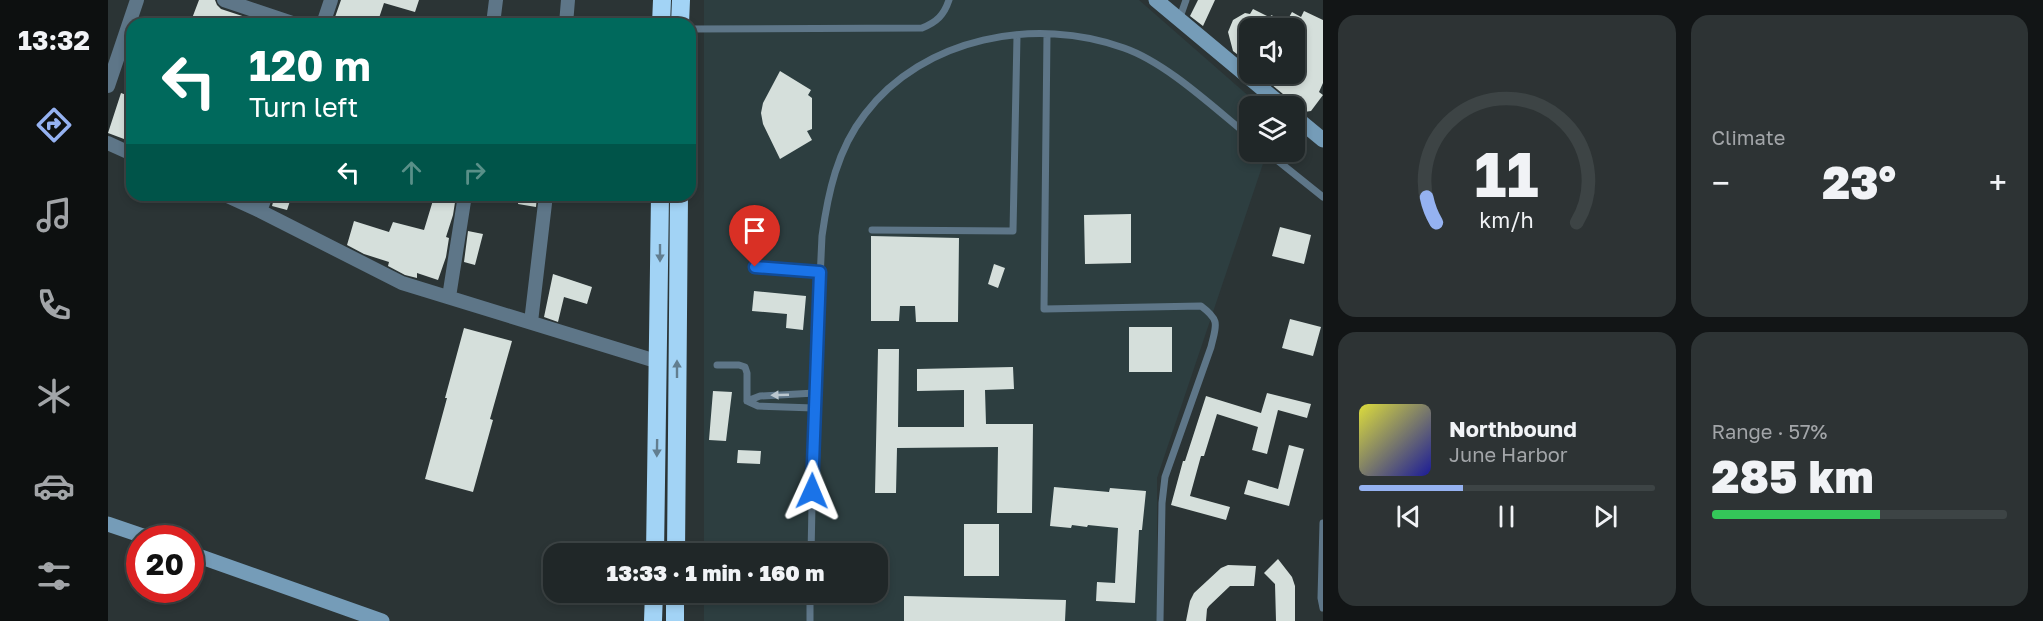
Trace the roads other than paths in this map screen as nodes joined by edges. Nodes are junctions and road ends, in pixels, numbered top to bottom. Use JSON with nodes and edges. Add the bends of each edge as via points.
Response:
{"nodes":[{"id":1,"x":137,"y":0,"type":"edge"},
{"id":2,"x":224,"y":0,"type":"edge"},
{"id":3,"x":331,"y":0,"type":"edge"},
{"id":4,"x":496,"y":0,"type":"edge"},
{"id":5,"x":568,"y":0,"type":"edge"},
{"id":6,"x":662,"y":0,"type":"edge"},
{"id":7,"x":681,"y":0,"type":"edge"},
{"id":8,"x":949,"y":0,"type":"edge"},
{"id":9,"x":1156,"y":0,"type":"edge"},
{"id":10,"x":1186,"y":0,"type":"edge"},
{"id":11,"x":131,"y":18,"type":"edge"},
{"id":12,"x":277,"y":18,"type":"edge"},
{"id":13,"x":325,"y":18,"type":"edge"},
{"id":14,"x":494,"y":18,"type":"edge"},
{"id":15,"x":566,"y":18,"type":"edge"},
{"id":16,"x":661,"y":18,"type":"edge"},
{"id":17,"x":680,"y":18,"type":"edge"},
{"id":18,"x":1179,"y":20,"type":"junction"},
{"id":19,"x":696,"y":29,"type":"edge"},
{"id":20,"x":126,"y":33,"type":"edge"},
{"id":21,"x":1047,"y":34,"type":"junction"},
{"id":22,"x":1017,"y":36,"type":"junction"},
{"id":23,"x":108,"y":86,"type":"edge"},
{"id":24,"x":1270,"y":96,"type":"edge"},
{"id":25,"x":1305,"y":125,"type":"edge"},
{"id":26,"x":1239,"y":128,"type":"edge"},
{"id":27,"x":1323,"y":140,"type":"edge"},
{"id":28,"x":108,"y":143,"type":"edge"},
{"id":29,"x":126,"y":151,"type":"edge"},
{"id":30,"x":1279,"y":162,"type":"edge"},
{"id":31,"x":1323,"y":197,"type":"edge"},
{"id":32,"x":238,"y":201,"type":"edge"},
{"id":33,"x":264,"y":201,"type":"edge"},
{"id":34,"x":464,"y":201,"type":"edge"},
{"id":35,"x":545,"y":201,"type":"edge"},
{"id":36,"x":660,"y":201,"type":"edge"},
{"id":37,"x":679,"y":201,"type":"edge"},
{"id":38,"x":260,"y":211,"type":"junction"},
{"id":39,"x":872,"y":230,"type":"dead end"},
{"id":40,"x":755,"y":267,"type":"dead end"},
{"id":41,"x":820,"y":272,"type":"junction"},
{"id":42,"x":449,"y":297,"type":"junction"},
{"id":43,"x":531,"y":322,"type":"junction"},
{"id":44,"x":659,"y":362,"type":"junction"},
{"id":45,"x":717,"y":364,"type":"dead end"},
{"id":46,"x":815,"y":393,"type":"junction"},
{"id":47,"x":747,"y":401,"type":"junction"},
{"id":48,"x":814,"y":408,"type":"junction"},
{"id":49,"x":1323,"y":523,"type":"edge"},
{"id":50,"x":108,"y":524,"type":"edge"},
{"id":51,"x":126,"y":530,"type":"edge"},
{"id":52,"x":655,"y":543,"type":"edge"},
{"id":53,"x":676,"y":543,"type":"edge"},
{"id":54,"x":811,"y":543,"type":"edge"},
{"id":55,"x":204,"y":558,"type":"edge"},
{"id":56,"x":654,"y":603,"type":"edge"},
{"id":57,"x":675,"y":603,"type":"edge"},
{"id":58,"x":810,"y":603,"type":"edge"},
{"id":59,"x":1323,"y":608,"type":"edge"},
{"id":60,"x":382,"y":621,"type":"edge"},
{"id":61,"x":653,"y":621,"type":"edge"},
{"id":62,"x":675,"y":621,"type":"edge"},
{"id":63,"x":810,"y":621,"type":"edge"},
{"id":64,"x":1160,"y":621,"type":"edge"}],
"edges":[{"from":1,"to":11,"type":"street"},
{"from":2,"to":12,"type":"street"},
{"from":3,"to":13,"type":"street"},
{"from":4,"to":14,"type":"street"},
{"from":5,"to":15,"type":"street"},
{"from":6,"to":16,"type":"highway"},
{"from":7,"to":17,"type":"highway"},
{"from":8,"to":19,"type":"lane","via":[[944,14],[922,28]]},
{"from":9,"to":18,"type":"main road"},
{"from":10,"to":18,"type":"lane"},
{"from":18,"to":24,"type":"main road"},
{"from":20,"to":23,"type":"street"},
{"from":21,"to":22,"type":"lane"},
{"from":21,"to":26,"type":"lane","via":[[1126,48],[1188,87]]},
{"from":21,"to":64,"type":"lane","via":[[1044,309],[1201,306],[1213,315],[1216,326],[1165,477]]},
{"from":22,"to":39,"type":"lane","via":[[1013,231]]},
{"from":22,"to":41,"type":"lane","via":[[981,40],[939,55],[908,72],[880,95],[843,150],[831,182]]},
{"from":25,"to":27,"type":"main road"},
{"from":28,"to":29,"type":"street"},
{"from":30,"to":31,"type":"lane"},
{"from":32,"to":38,"type":"street"},
{"from":33,"to":38,"type":"street"},
{"from":34,"to":42,"type":"street"},
{"from":35,"to":43,"type":"street"},
{"from":36,"to":44,"type":"highway","one_way":true},
{"from":53,"to":37,"type":"highway","one_way":true},
{"from":38,"to":42,"type":"street","via":[[402,283]]},
{"from":40,"to":41,"type":"lane"},
{"from":41,"to":46,"type":"lane"},
{"from":42,"to":43,"type":"street"},
{"from":43,"to":44,"type":"street"},
{"from":44,"to":52,"type":"highway","one_way":true},
{"from":45,"to":47,"type":"lane","via":[[745,367]]},
{"from":46,"to":47,"type":"lane","one_way":true,"via":[[758,396]]},
{"from":46,"to":48,"type":"lane"},
{"from":47,"to":48,"type":"lane","via":[[758,406]]},
{"from":48,"to":54,"type":"lane"},
{"from":49,"to":59,"type":"lane"},
{"from":50,"to":51,"type":"main road"},
{"from":55,"to":60,"type":"main road"},
{"from":56,"to":61,"type":"highway"},
{"from":57,"to":62,"type":"highway"},
{"from":58,"to":63,"type":"lane"}]}
